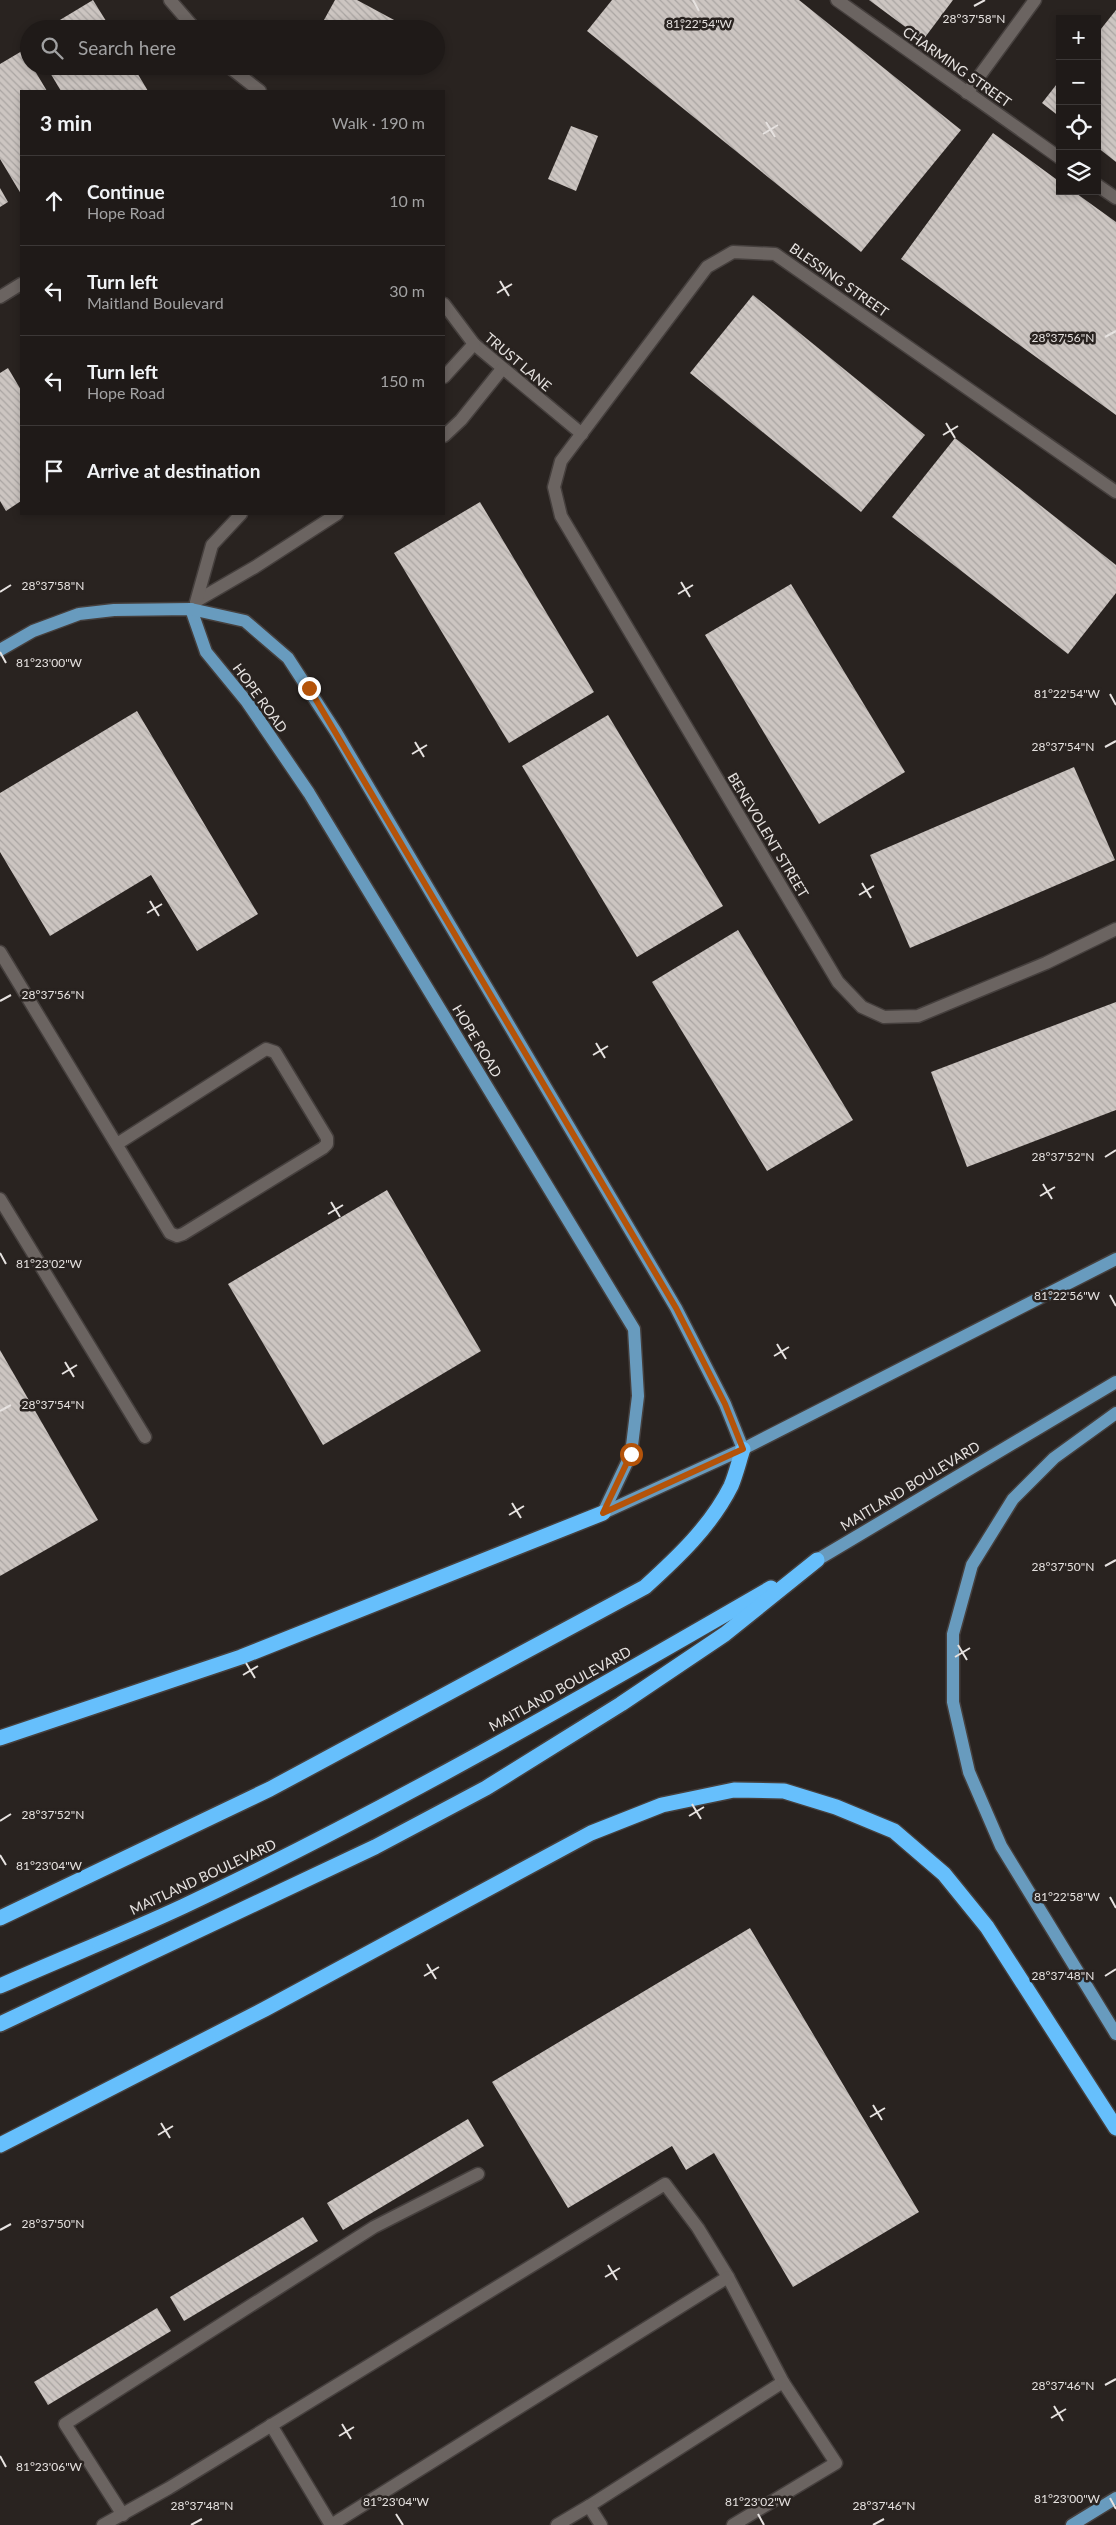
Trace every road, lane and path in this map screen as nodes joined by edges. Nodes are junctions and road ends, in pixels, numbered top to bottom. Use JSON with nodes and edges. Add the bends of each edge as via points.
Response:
{"nodes":[{"id":1,"x":170,"y":0,"type":"edge"},
{"id":2,"x":837,"y":0,"type":"edge"},
{"id":3,"x":1035,"y":0,"type":"edge"},
{"id":4,"x":187,"y":20,"type":"edge"},
{"id":5,"x":240,"y":75,"type":"edge"},
{"id":6,"x":259,"y":90,"type":"edge"},
{"id":7,"x":968,"y":93,"type":"junction"},
{"id":8,"x":1056,"y":155,"type":"edge"},
{"id":9,"x":1101,"y":188,"type":"edge"},
{"id":10,"x":1116,"y":198,"type":"edge"},
{"id":11,"x":20,"y":285,"type":"edge"},
{"id":12,"x":0,"y":297,"type":"edge"},
{"id":13,"x":445,"y":305,"type":"edge"},
{"id":14,"x":474,"y":344,"type":"junction"},
{"id":15,"x":502,"y":369,"type":"junction"},
{"id":16,"x":445,"y":375,"type":"edge"},
{"id":17,"x":582,"y":434,"type":"junction"},
{"id":18,"x":445,"y":435,"type":"edge"},
{"id":19,"x":1116,"y":492,"type":"edge"},
{"id":20,"x":240,"y":515,"type":"edge"},
{"id":21,"x":335,"y":515,"type":"edge"},
{"id":22,"x":195,"y":604,"type":"junction"},
{"id":23,"x":0,"y":650,"type":"edge"},
{"id":24,"x":1116,"y":930,"type":"edge"},
{"id":25,"x":0,"y":952,"type":"edge"},
{"id":26,"x":117,"y":1144,"type":"junction"},
{"id":27,"x":0,"y":1199,"type":"edge"},
{"id":28,"x":1116,"y":1259,"type":"edge"},
{"id":29,"x":1116,"y":1382,"type":"edge"},
{"id":30,"x":1116,"y":1413,"type":"edge"},
{"id":31,"x":145,"y":1437,"type":"dead end"},
{"id":32,"x":743,"y":1449,"type":"junction"},
{"id":33,"x":603,"y":1513,"type":"junction"},
{"id":34,"x":818,"y":1560,"type":"junction"},
{"id":35,"x":0,"y":1738,"type":"edge"},
{"id":36,"x":0,"y":1918,"type":"edge"},
{"id":37,"x":0,"y":1986,"type":"edge"},
{"id":38,"x":0,"y":2024,"type":"edge"},
{"id":39,"x":1116,"y":2034,"type":"edge"},
{"id":40,"x":1116,"y":2128,"type":"edge"},
{"id":41,"x":0,"y":2145,"type":"edge"},
{"id":42,"x":478,"y":2174,"type":"dead end"},
{"id":43,"x":728,"y":2277,"type":"junction"},
{"id":44,"x":783,"y":2382,"type":"junction"},
{"id":45,"x":271,"y":2425,"type":"junction"},
{"id":46,"x":1116,"y":2498,"type":"edge"},
{"id":47,"x":589,"y":2506,"type":"junction"},
{"id":48,"x":123,"y":2514,"type":"junction"},
{"id":49,"x":103,"y":2525,"type":"edge"},
{"id":50,"x":331,"y":2525,"type":"edge"},
{"id":51,"x":557,"y":2525,"type":"edge"},
{"id":52,"x":601,"y":2525,"type":"edge"},
{"id":53,"x":733,"y":2525,"type":"edge"},
{"id":54,"x":1072,"y":2525,"type":"edge"}],
"edges":[{"from":1,"to":4,"type":"street"},
{"from":2,"to":7,"type":"street","name":"CHARMING STREET"},
{"from":3,"to":7,"type":"street"},
{"from":5,"to":6,"type":"street"},
{"from":7,"to":8,"type":"street","name":"CHARMING STREET"},
{"from":9,"to":10,"type":"street"},
{"from":11,"to":12,"type":"street"},
{"from":13,"to":14,"type":"street","name":"TRUST LANE"},
{"from":14,"to":15,"type":"street","name":"TRUST LANE"},
{"from":14,"to":16,"type":"street"},
{"from":15,"to":17,"type":"street","name":"TRUST LANE"},
{"from":15,"to":18,"type":"street"},
{"from":17,"to":19,"type":"street","name":"BLESSING STREET","via":[[707,267],[733,252],[775,254]]},
{"from":17,"to":24,"type":"street","name":"BENEVOLENT STREET","via":[[560,460],[554,487],[561,516],[838,982],[862,1007],[884,1017],[918,1016]]},
{"from":20,"to":22,"type":"street","via":[[212,545]]},
{"from":21,"to":22,"type":"street"},
{"from":22,"to":23,"type":"main road","via":[[79,614],[33,631]]},
{"from":22,"to":32,"type":"main road","via":[[245,621],[288,658],[309,688],[676,1308],[725,1404]]},
{"from":22,"to":33,"type":"main road","name":"HOPE ROAD","via":[[206,652],[247,702],[309,793],[634,1329],[638,1396],[631,1454]]},
{"from":25,"to":26,"type":"street"},
{"from":26,"to":26,"type":"street","via":[[170,1233],[177,1236],[323,1148],[327,1138],[275,1052],[266,1049]]},
{"from":27,"to":31,"type":"street"},
{"from":28,"to":32,"type":"main road"},
{"from":29,"to":34,"type":"main road","name":"MAITLAND BOULEVARD"},
{"from":30,"to":39,"type":"main road","via":[[1054,1458],[1013,1499],[972,1565],[953,1634],[953,1702],[969,1772],[1000,1846]]},
{"from":32,"to":33,"type":"main road"},
{"from":32,"to":36,"type":"highway","via":[[731,1486],[713,1515],[684,1552],[645,1586],[270,1789]]},
{"from":33,"to":35,"type":"highway","via":[[241,1657]]},
{"from":34,"to":37,"type":"highway","name":"MAITLAND BOULEVARD","via":[[667,1648],[338,1830],[183,1906]]},
{"from":34,"to":38,"type":"highway","via":[[725,1634],[621,1704],[486,1788],[375,1847]]},
{"from":40,"to":41,"type":"highway","via":[[987,1927],[944,1874],[894,1831],[836,1807],[784,1792],[734,1790],[662,1805],[591,1834],[265,2009]]},
{"from":42,"to":48,"type":"street","via":[[374,2227],[65,2424]]},
{"from":43,"to":44,"type":"street"},
{"from":43,"to":45,"type":"street","via":[[698,2228],[665,2184]]},
{"from":43,"to":50,"type":"street"},
{"from":44,"to":47,"type":"street"},
{"from":44,"to":53,"type":"street","via":[[836,2462]]},
{"from":45,"to":48,"type":"street"},
{"from":45,"to":50,"type":"street"},
{"from":46,"to":54,"type":"main road"},
{"from":47,"to":51,"type":"street"},
{"from":47,"to":52,"type":"street"},
{"from":48,"to":49,"type":"street"}]}
